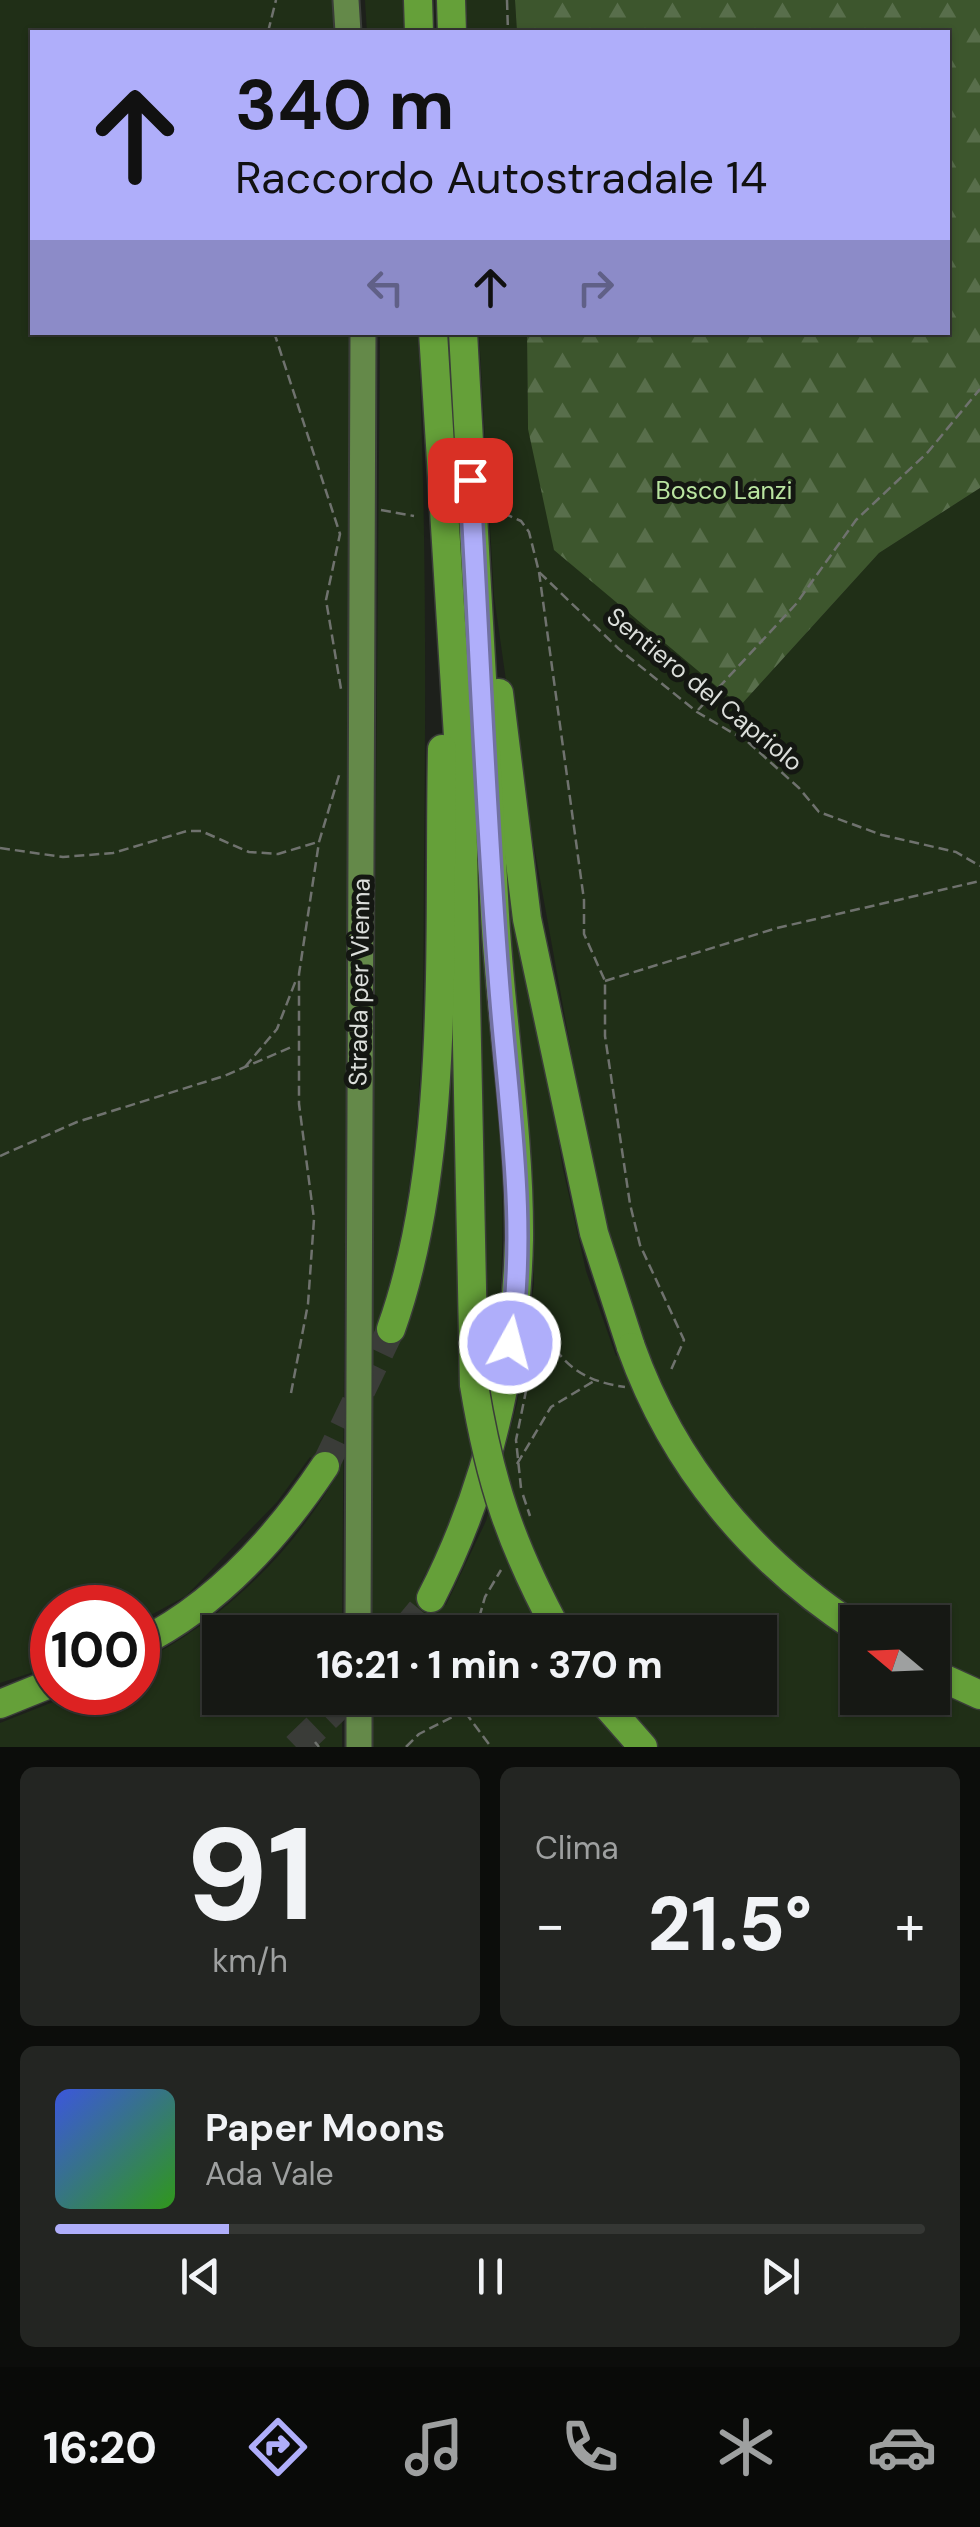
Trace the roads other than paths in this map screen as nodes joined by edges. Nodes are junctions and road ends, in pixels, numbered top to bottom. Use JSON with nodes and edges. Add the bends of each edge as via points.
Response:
{"nodes":[{"id":1,"x":346,"y":0,"type":"edge"},
{"id":2,"x":418,"y":0,"type":"edge"},
{"id":3,"x":451,"y":0,"type":"edge"},
{"id":4,"x":348,"y":30,"type":"edge"},
{"id":5,"x":420,"y":30,"type":"edge"},
{"id":6,"x":452,"y":30,"type":"edge"},
{"id":7,"x":363,"y":335,"type":"edge"},
{"id":8,"x":434,"y":335,"type":"edge"},
{"id":9,"x":462,"y":335,"type":"edge"},
{"id":10,"x":474,"y":554,"type":"junction"},
{"id":11,"x":446,"y":592,"type":"junction"},
{"id":12,"x":391,"y":1329,"type":"tunnel mouth"},
{"id":13,"x":325,"y":1466,"type":"tunnel mouth"},
{"id":14,"x":431,"y":1598,"type":"tunnel mouth"},
{"id":15,"x":358,"y":1615,"type":"edge"},
{"id":16,"x":549,"y":1615,"type":"edge"},
{"id":17,"x":840,"y":1616,"type":"edge"},
{"id":18,"x":160,"y":1630,"type":"edge"},
{"id":19,"x":950,"y":1681,"type":"edge"},
{"id":20,"x":30,"y":1692,"type":"edge"},
{"id":21,"x":980,"y":1695,"type":"edge"},
{"id":22,"x":0,"y":1704,"type":"edge"},
{"id":23,"x":359,"y":1715,"type":"edge"},
{"id":24,"x":615,"y":1715,"type":"edge"},
{"id":25,"x":359,"y":1747,"type":"edge"},
{"id":26,"x":643,"y":1747,"type":"edge"}],
"edges":[{"from":1,"to":4,"type":"main road"},
{"from":2,"to":5,"type":"highway"},
{"from":3,"to":6,"type":"highway"},
{"from":7,"to":15,"type":"main road","name":"Strada per Vienna"},
{"from":8,"to":11,"type":"highway"},
{"from":9,"to":10,"type":"highway"},
{"from":10,"to":14,"type":"highway","via":[[519,1238],[516,1309],[488,1455]]},
{"from":10,"to":17,"type":"highway","bridge":true,"via":[[488,595],[527,919],[594,1233],[648,1395],[721,1508],[790,1580]]},
{"from":11,"to":12,"type":"highway","via":[[433,1099],[420,1224]]},
{"from":11,"to":16,"type":"highway","bridge":true,"via":[[462,801],[474,1385],[498,1502]]},
{"from":13,"to":18,"type":"highway","via":[[268,1545]]},
{"from":19,"to":21,"type":"highway"},
{"from":20,"to":22,"type":"highway"},
{"from":23,"to":25,"type":"main road"},
{"from":24,"to":26,"type":"highway"}]}
